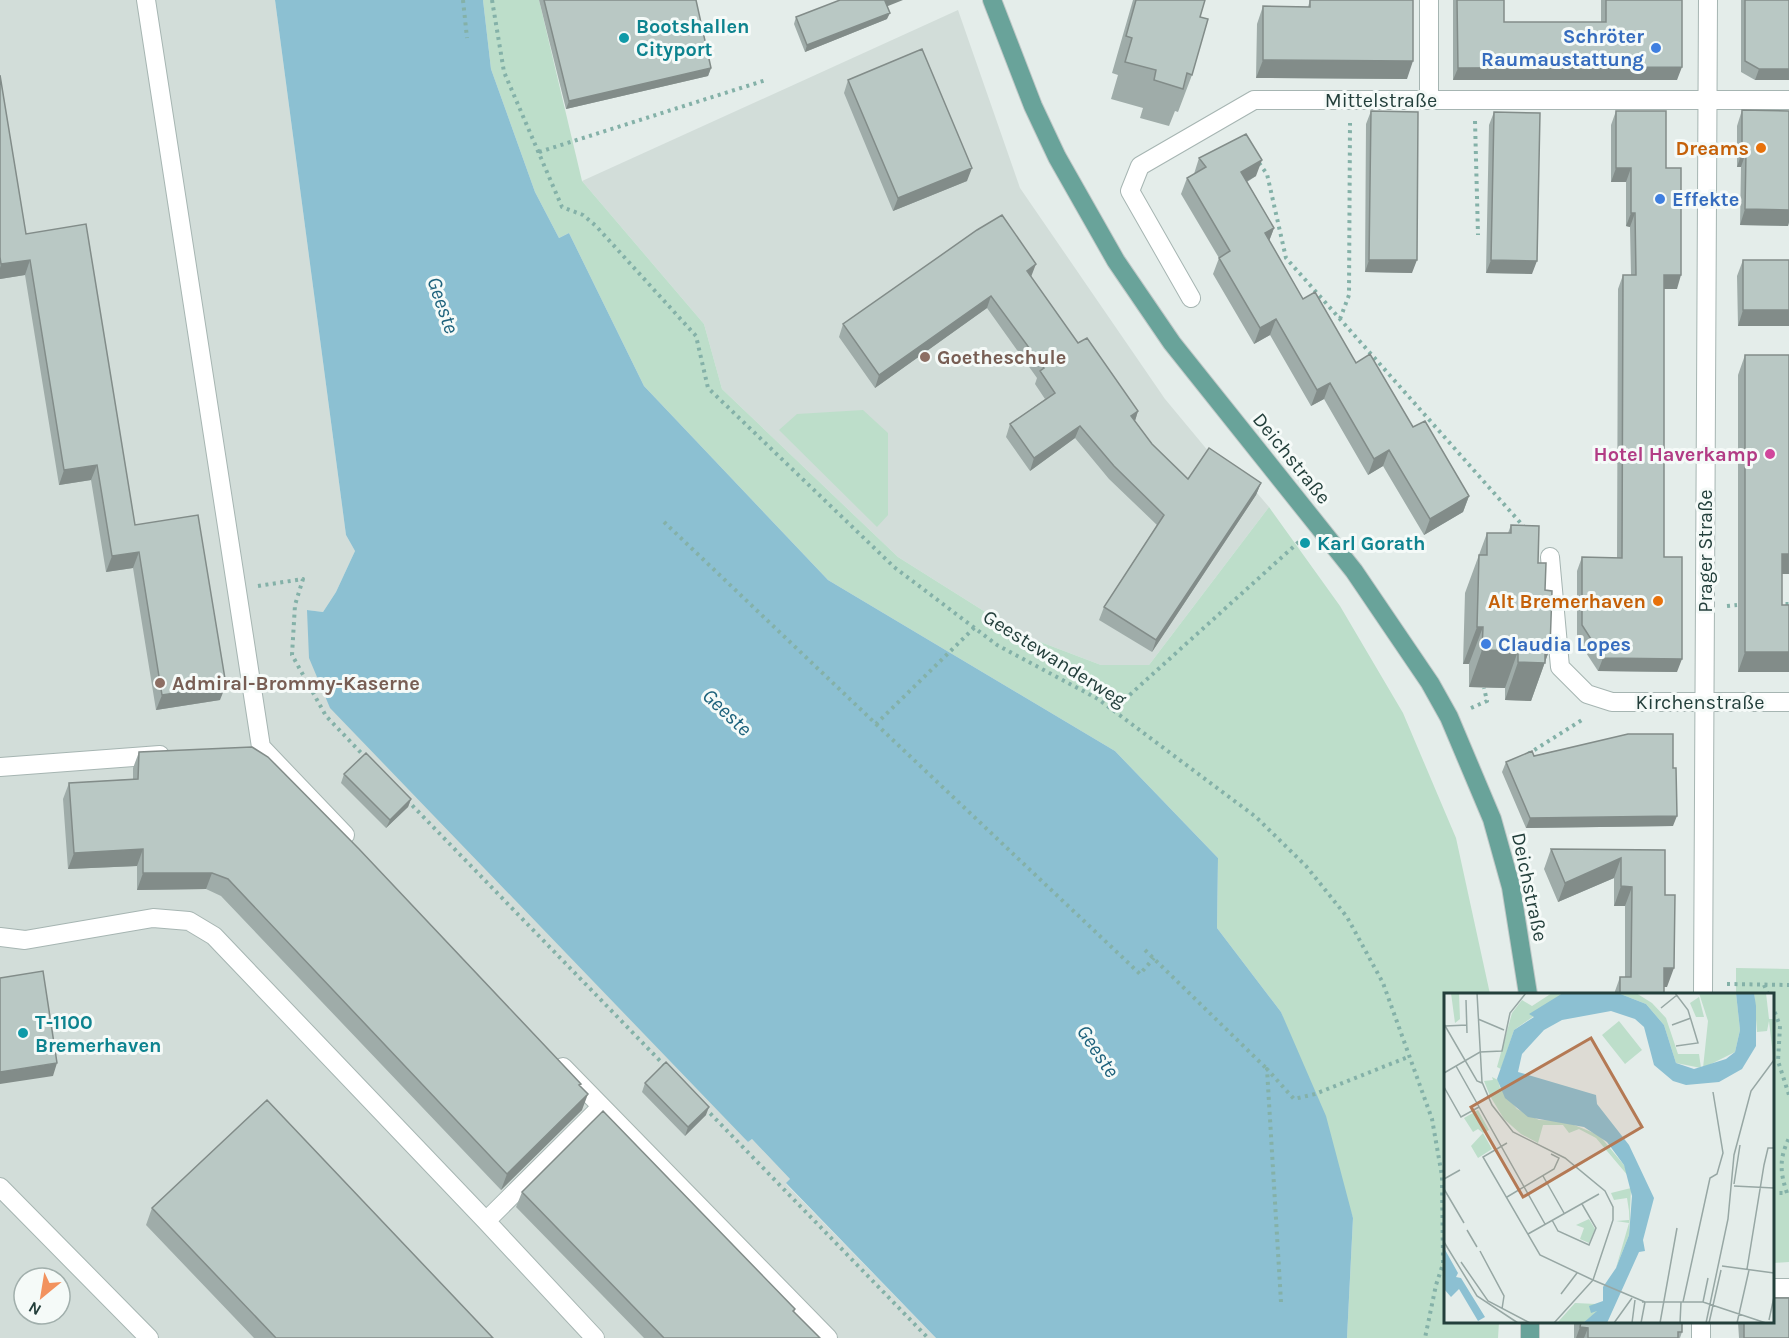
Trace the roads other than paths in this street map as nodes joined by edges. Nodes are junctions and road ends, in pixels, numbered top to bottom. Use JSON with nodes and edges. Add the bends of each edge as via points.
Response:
{"nodes":[{"id":1,"x":146,"y":0,"type":"edge"},
{"id":2,"x":992,"y":0,"type":"edge"},
{"id":3,"x":1429,"y":0,"type":"edge"},
{"id":4,"x":1708,"y":0,"type":"edge"},
{"id":5,"x":1708,"y":99,"type":"junction"},
{"id":6,"x":1429,"y":100,"type":"junction"},
{"id":7,"x":1789,"y":100,"type":"edge"},
{"id":8,"x":1191,"y":298,"type":"dead end"},
{"id":9,"x":1550,"y":557,"type":"road end"},
{"id":10,"x":1705,"y":702,"type":"junction"},
{"id":11,"x":1789,"y":702,"type":"edge"},
{"id":12,"x":178,"y":753,"type":"edge"},
{"id":13,"x":0,"y":767,"type":"edge"},
{"id":14,"x":358,"y":849,"type":"edge"},
{"id":15,"x":0,"y":937,"type":"edge"},
{"id":16,"x":1703,"y":989,"type":"edge"},
{"id":17,"x":1528,"y":993,"type":"edge"},
{"id":18,"x":552,"y":1055,"type":"edge"},
{"id":19,"x":601,"y":1107,"type":"junction"},
{"id":20,"x":0,"y":1187,"type":"edge"},
{"id":21,"x":486,"y":1221,"type":"junction"},
{"id":22,"x":148,"y":1338,"type":"edge"},
{"id":23,"x":595,"y":1338,"type":"edge"},
{"id":24,"x":828,"y":1338,"type":"edge"}],
"edges":[{"from":1,"to":14,"type":"street","via":[[237,590],[255,747]]},
{"from":2,"to":17,"type":"main road","name":"Deichstraße","via":[[1033,106],[1116,261],[1172,343],[1354,571],[1449,717],[1477,781],[1511,887]]},
{"from":3,"to":6,"type":"street"},
{"from":4,"to":5,"type":"street","name":"Prager Straße"},
{"from":5,"to":6,"type":"street","name":"Mittelstraße"},
{"from":5,"to":7,"type":"street","name":"Mittelstraße"},
{"from":5,"to":10,"type":"street","name":"Prager Straße"},
{"from":6,"to":8,"type":"street","name":"Mittelstraße","via":[[1254,100],[1140,166],[1130,191]]},
{"from":9,"to":10,"type":"street","name":"Kirchenstraße","via":[[1560,667],[1587,694],[1612,702]]},
{"from":10,"to":11,"type":"street","name":"Kirchenstraße"},
{"from":10,"to":16,"type":"street","name":"Prager Straße"},
{"from":12,"to":13,"type":"street"},
{"from":15,"to":21,"type":"street","via":[[25,940],[153,918],[189,921],[214,936]]},
{"from":18,"to":19,"type":"street"},
{"from":19,"to":21,"type":"street"},
{"from":19,"to":24,"type":"street"},
{"from":20,"to":22,"type":"street"},
{"from":21,"to":23,"type":"street"}]}
